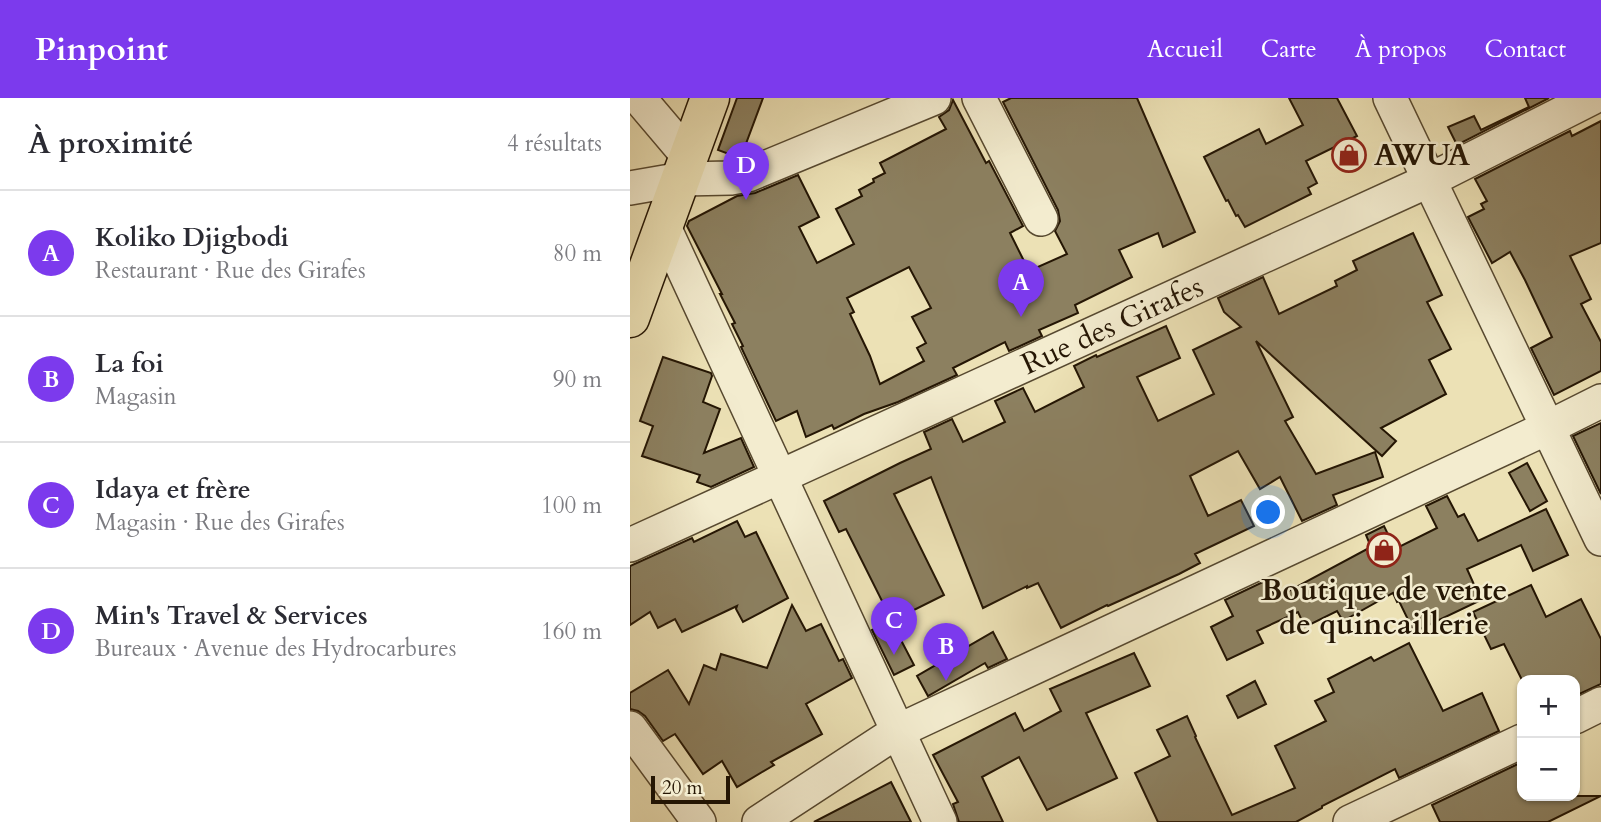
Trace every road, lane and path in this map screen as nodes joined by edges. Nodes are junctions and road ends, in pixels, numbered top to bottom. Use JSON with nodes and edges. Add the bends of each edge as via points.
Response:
{"nodes":[{"id":1,"x":639,"y":98,"type":"edge"},
{"id":2,"x":710,"y":98,"type":"edge"},
{"id":3,"x":934,"y":98,"type":"edge"},
{"id":4,"x":979,"y":98,"type":"edge"},
{"id":5,"x":1390,"y":98,"type":"edge"},
{"id":6,"x":1592,"y":98,"type":"edge"},
{"id":7,"x":685,"y":168,"type":"junction"},
{"id":8,"x":1430,"y":180,"type":"junction"},
{"id":9,"x":630,"y":188,"type":"edge"},
{"id":10,"x":1041,"y":219,"type":"dead end"},
{"id":11,"x":664,"y":227,"type":"junction"},
{"id":12,"x":630,"y":318,"type":"edge"},
{"id":13,"x":1601,"y":401,"type":"edge"},
{"id":14,"x":1547,"y":428,"type":"junction"},
{"id":15,"x":780,"y":478,"type":"junction"},
{"id":16,"x":1601,"y":539,"type":"edge"},
{"id":17,"x":630,"y":545,"type":"edge"},
{"id":18,"x":1601,"y":704,"type":"edge"},
{"id":19,"x":1580,"y":714,"type":"edge"},
{"id":20,"x":630,"y":727,"type":"edge"},
{"id":21,"x":898,"y":731,"type":"junction"},
{"id":22,"x":1517,"y":743,"type":"edge"},
{"id":23,"x":699,"y":822,"type":"edge"},
{"id":24,"x":759,"y":822,"type":"edge"},
{"id":25,"x":940,"y":822,"type":"edge"},
{"id":26,"x":1350,"y":822,"type":"edge"}],
"edges":[{"from":1,"to":7,"type":"street"},
{"from":2,"to":7,"type":"main road"},
{"from":3,"to":7,"type":"street","via":[[748,175],[731,178]]},
{"from":4,"to":10,"type":"street"},
{"from":5,"to":8,"type":"street"},
{"from":6,"to":8,"type":"street","name":"Rue des Girafes"},
{"from":7,"to":9,"type":"street"},
{"from":7,"to":11,"type":"main road"},
{"from":8,"to":14,"type":"street"},
{"from":8,"to":15,"type":"street","name":"Rue des Girafes"},
{"from":11,"to":12,"type":"main road"},
{"from":11,"to":15,"type":"street"},
{"from":13,"to":14,"type":"street"},
{"from":14,"to":16,"type":"street"},
{"from":14,"to":21,"type":"street"},
{"from":15,"to":17,"type":"street","name":"Rue des Girafes"},
{"from":15,"to":21,"type":"street"},
{"from":18,"to":19,"type":"street"},
{"from":20,"to":23,"type":"street"},
{"from":21,"to":24,"type":"street"},
{"from":21,"to":25,"type":"street"},
{"from":22,"to":26,"type":"street"}]}
